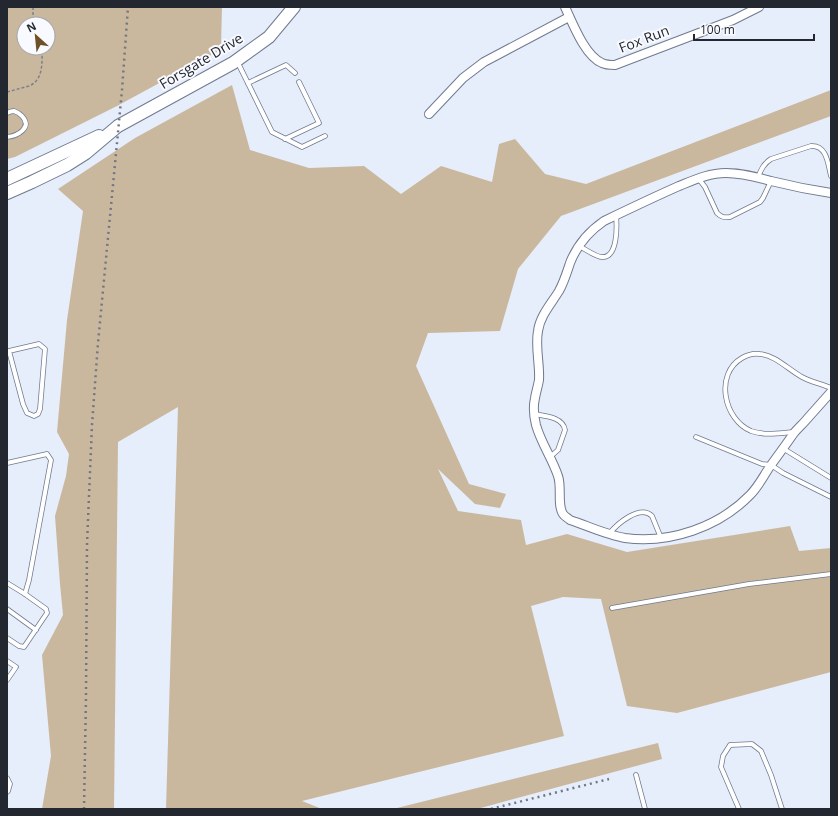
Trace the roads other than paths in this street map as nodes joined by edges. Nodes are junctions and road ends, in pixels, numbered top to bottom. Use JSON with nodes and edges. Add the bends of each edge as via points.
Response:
{"nodes":[{"id":1,"x":294,"y":7,"type":"edge"},
{"id":2,"x":565,"y":7,"type":"edge"},
{"id":3,"x":759,"y":7,"type":"edge"},
{"id":4,"x":570,"y":17,"type":"junction"},
{"id":5,"x":237,"y":60,"type":"junction"},
{"id":6,"x":295,"y":73,"type":"dead end"},
{"id":7,"x":300,"y":82,"type":"dead end"},
{"id":8,"x":248,"y":83,"type":"junction"},
{"id":9,"x":7,"y":113,"type":"edge"},
{"id":10,"x":429,"y":114,"type":"dead end"},
{"id":11,"x":113,"y":129,"type":"junction"},
{"id":12,"x":325,"y":136,"type":"dead end"},
{"id":13,"x":7,"y":137,"type":"edge"},
{"id":14,"x":285,"y":138,"type":"junction"},
{"id":15,"x":831,"y":176,"type":"edge"},
{"id":16,"x":758,"y":177,"type":"junction"},
{"id":17,"x":698,"y":178,"type":"junction"},
{"id":18,"x":7,"y":179,"type":"edge"},
{"id":19,"x":771,"y":181,"type":"junction"},
{"id":20,"x":7,"y":193,"type":"edge"},
{"id":21,"x":831,"y":193,"type":"edge"},
{"id":22,"x":616,"y":215,"type":"junction"},
{"id":23,"x":579,"y":246,"type":"junction"},
{"id":24,"x":8,"y":351,"type":"edge"},
{"id":25,"x":831,"y":388,"type":"edge"},
{"id":26,"x":831,"y":392,"type":"edge"},
{"id":27,"x":534,"y":414,"type":"junction"},
{"id":28,"x":795,"y":431,"type":"junction"},
{"id":29,"x":696,"y":437,"type":"dead end"},
{"id":30,"x":784,"y":449,"type":"junction"},
{"id":31,"x":550,"y":457,"type":"junction"},
{"id":32,"x":7,"y":463,"type":"edge"},
{"id":33,"x":771,"y":466,"type":"junction"},
{"id":34,"x":831,"y":478,"type":"edge"},
{"id":35,"x":831,"y":497,"type":"edge"},
{"id":36,"x":609,"y":534,"type":"junction"},
{"id":37,"x":661,"y":538,"type":"junction"},
{"id":38,"x":831,"y":574,"type":"edge"},
{"id":39,"x":7,"y":582,"type":"edge"},
{"id":40,"x":25,"y":594,"type":"junction"},
{"id":41,"x":612,"y":608,"type":"dead end"},
{"id":42,"x":7,"y":609,"type":"edge"},
{"id":43,"x":36,"y":630,"type":"junction"},
{"id":44,"x":7,"y":638,"type":"edge"},
{"id":45,"x":7,"y":661,"type":"edge"},
{"id":46,"x":7,"y":680,"type":"edge"},
{"id":47,"x":636,"y":775,"type":"dead end"},
{"id":48,"x":7,"y":778,"type":"edge"},
{"id":49,"x":7,"y":792,"type":"edge"},
{"id":50,"x":645,"y":809,"type":"edge"},
{"id":51,"x":739,"y":809,"type":"edge"},
{"id":52,"x":782,"y":809,"type":"edge"}],
"edges":[{"from":1,"to":5,"type":"main road","name":"Forsgate Drive","via":[[269,37]]},
{"from":2,"to":4,"type":"street","name":"Fox Run"},
{"from":3,"to":4,"type":"street","name":"Fox Run","via":[[733,20],[615,65],[603,64],[586,49]]},
{"from":4,"to":10,"type":"street","via":[[484,62],[463,78]]},
{"from":5,"to":8,"type":"lane"},
{"from":5,"to":11,"type":"main road","name":"Forsgate Drive"},
{"from":6,"to":8,"type":"lane","via":[[286,65]]},
{"from":7,"to":14,"type":"lane","via":[[319,123]]},
{"from":8,"to":14,"type":"lane","via":[[272,132]]},
{"from":9,"to":13,"type":"lane","via":[[15,111],[21,114],[26,125],[19,134]]},
{"from":11,"to":18,"type":"main road","name":"Forsgate Drive"},
{"from":11,"to":20,"type":"main road","name":"Forsgate Drive","via":[[86,153],[67,165]]},
{"from":12,"to":14,"type":"lane","via":[[302,147]]},
{"from":15,"to":16,"type":"lane","via":[[826,156],[820,148],[811,146],[771,159],[763,166]]},
{"from":16,"to":17,"type":"street","via":[[725,173]]},
{"from":16,"to":19,"type":"street"},
{"from":17,"to":19,"type":"lane","via":[[717,212],[726,218],[760,202]]},
{"from":17,"to":22,"type":"street"},
{"from":19,"to":21,"type":"street"},
{"from":22,"to":23,"type":"street","via":[[596,227]]},
{"from":22,"to":23,"type":"lane","via":[[617,230],[613,250],[609,255],[600,257]]},
{"from":23,"to":27,"type":"street","via":[[564,282],[539,325],[539,379]]},
{"from":24,"to":24,"type":"lane","via":[[39,344],[45,349],[40,409],[34,416],[27,413],[23,404]]},
{"from":25,"to":28,"type":"lane","via":[[803,377],[764,355],[748,355],[735,363],[728,374],[725,388],[731,412],[739,424],[759,433]]},
{"from":26,"to":28,"type":"street"},
{"from":27,"to":31,"type":"street","via":[[540,437]]},
{"from":27,"to":31,"type":"lane","via":[[560,421],[564,425],[565,430],[559,447]]},
{"from":28,"to":30,"type":"street"},
{"from":29,"to":33,"type":"lane"},
{"from":30,"to":33,"type":"street"},
{"from":30,"to":34,"type":"lane"},
{"from":31,"to":36,"type":"street","via":[[558,477],[562,514],[570,520]]},
{"from":32,"to":40,"type":"lane","via":[[47,454],[51,460]]},
{"from":33,"to":35,"type":"lane"},
{"from":33,"to":37,"type":"street","via":[[750,495],[724,516],[693,531]]},
{"from":36,"to":37,"type":"street","via":[[625,538]]},
{"from":36,"to":37,"type":"lane","via":[[619,523],[637,513],[646,512],[652,516]]},
{"from":38,"to":41,"type":"lane","via":[[749,584]]},
{"from":39,"to":40,"type":"lane"},
{"from":40,"to":43,"type":"lane","via":[[46,609],[47,613]]},
{"from":42,"to":43,"type":"lane"},
{"from":43,"to":44,"type":"lane","via":[[24,647]]},
{"from":45,"to":46,"type":"lane","via":[[16,667]]},
{"from":47,"to":50,"type":"lane"},
{"from":48,"to":49,"type":"lane","via":[[10,784]]},
{"from":51,"to":52,"type":"lane","via":[[721,767],[723,756],[730,745],[752,744],[761,751]]}]}
